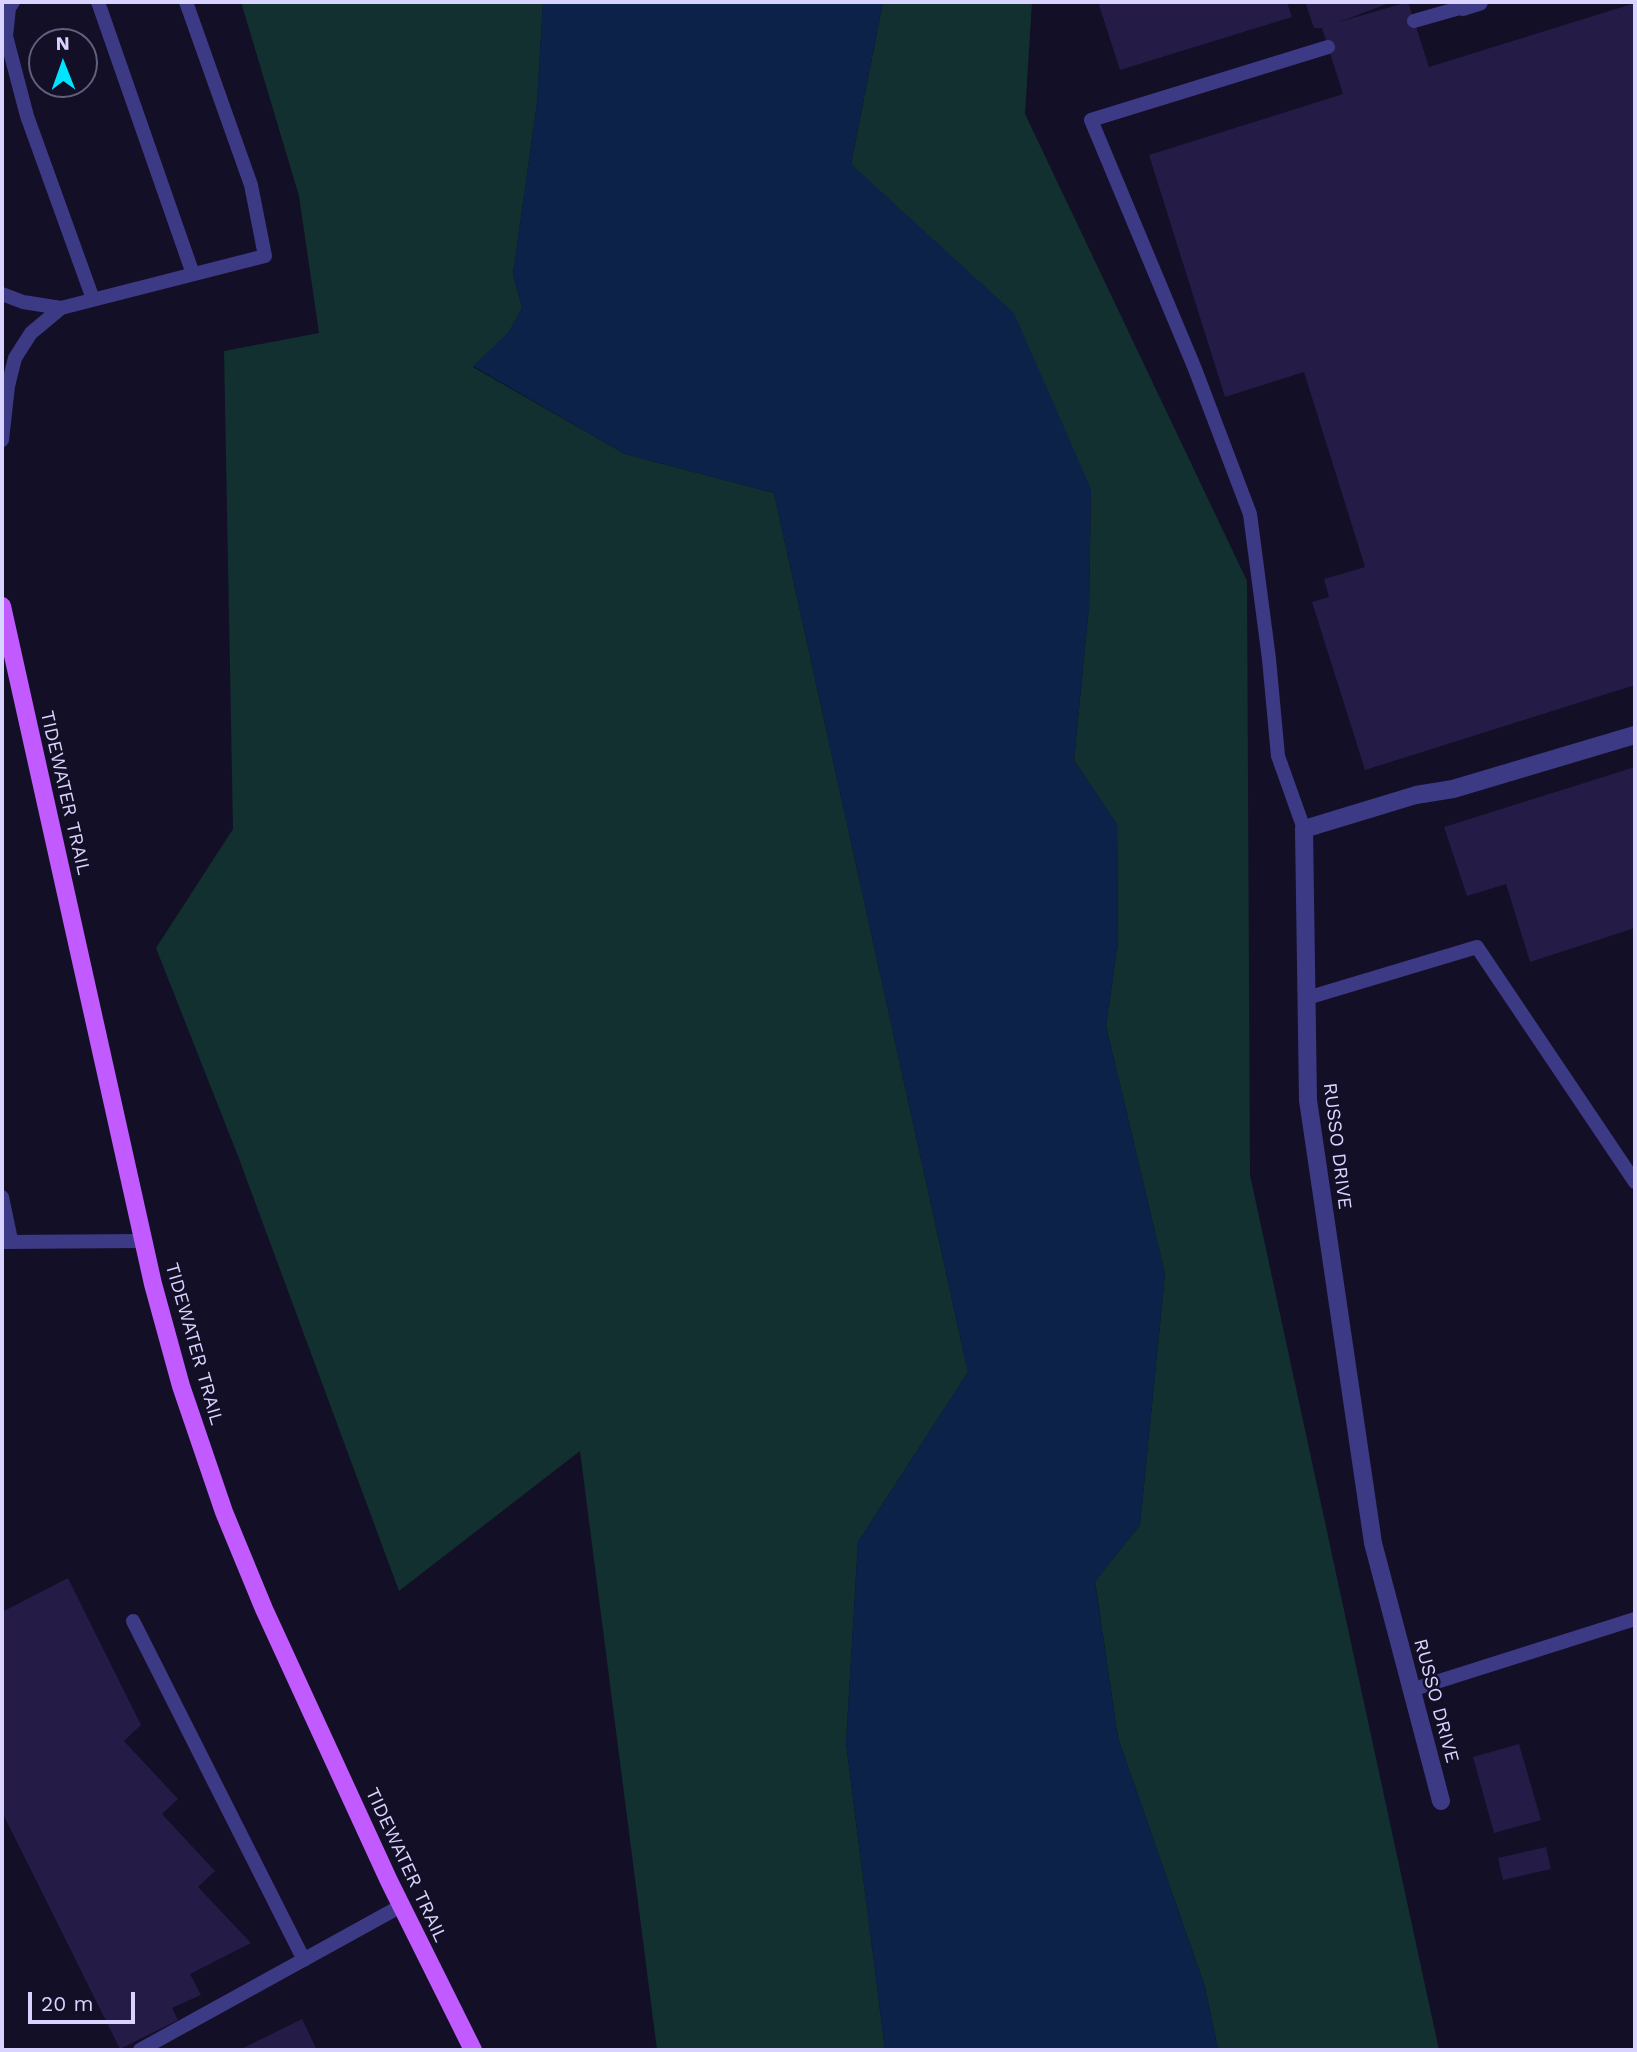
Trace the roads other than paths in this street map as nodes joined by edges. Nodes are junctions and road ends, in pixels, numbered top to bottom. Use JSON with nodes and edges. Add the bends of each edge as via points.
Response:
{"nodes":[{"id":1,"x":13,"y":2,"type":"edge"},
{"id":2,"x":98,"y":2,"type":"edge"},
{"id":3,"x":186,"y":2,"type":"edge"},
{"id":4,"x":1471,"y":4,"type":"edge"},
{"id":5,"x":1414,"y":21,"type":"dead end"},
{"id":6,"x":1328,"y":47,"type":"dead end"},
{"id":7,"x":193,"y":274,"type":"junction"},
{"id":8,"x":2,"y":294,"type":"edge"},
{"id":9,"x":93,"y":299,"type":"junction"},
{"id":10,"x":61,"y":308,"type":"junction"},
{"id":11,"x":2,"y":440,"type":"edge"},
{"id":12,"x":2,"y":606,"type":"edge"},
{"id":13,"x":1635,"y":734,"type":"edge"},
{"id":14,"x":1304,"y":829,"type":"junction"},
{"id":15,"x":1307,"y":998,"type":"junction"},
{"id":16,"x":1635,"y":1182,"type":"edge"},
{"id":17,"x":2,"y":1198,"type":"edge"},
{"id":18,"x":7,"y":1241,"type":"edge"},
{"id":19,"x":143,"y":1241,"type":"junction"},
{"id":20,"x":1635,"y":1619,"type":"edge"},
{"id":21,"x":133,"y":1621,"type":"dead end"},
{"id":22,"x":1411,"y":1690,"type":"junction"},
{"id":23,"x":1441,"y":1801,"type":"dead end"},
{"id":24,"x":401,"y":1906,"type":"junction"},
{"id":25,"x":304,"y":1960,"type":"junction"},
{"id":26,"x":140,"y":2050,"type":"edge"},
{"id":27,"x":473,"y":2050,"type":"edge"}],
"edges":[{"from":1,"to":9,"type":"lane","via":[[6,36],[27,116]]},
{"from":2,"to":7,"type":"lane"},
{"from":3,"to":7,"type":"lane","via":[[251,185],[265,256]]},
{"from":4,"to":5,"type":"lane"},
{"from":6,"to":14,"type":"lane","via":[[1091,120],[1250,513],[1278,756]]},
{"from":7,"to":9,"type":"lane"},
{"from":8,"to":10,"type":"lane"},
{"from":9,"to":10,"type":"lane"},
{"from":10,"to":11,"type":"lane","via":[[31,332],[15,358]]},
{"from":12,"to":19,"type":"main road","name":"TIDEWATER TRAIL"},
{"from":13,"to":14,"type":"street"},
{"from":14,"to":15,"type":"street","name":"RUSSO DRIVE"},
{"from":15,"to":16,"type":"lane","via":[[1478,947]]},
{"from":15,"to":22,"type":"street","name":"RUSSO DRIVE","via":[[1308,1100],[1371,1530]]},
{"from":17,"to":18,"type":"lane"},
{"from":18,"to":19,"type":"lane"},
{"from":19,"to":24,"type":"main road","name":"TIDEWATER TRAIL","via":[[181,1386],[224,1511],[264,1609]]},
{"from":20,"to":22,"type":"lane"},
{"from":21,"to":25,"type":"lane"},
{"from":22,"to":23,"type":"street","name":"RUSSO DRIVE"},
{"from":24,"to":25,"type":"lane"},
{"from":24,"to":27,"type":"main road","name":"TIDEWATER TRAIL"},
{"from":25,"to":26,"type":"lane"}]}
